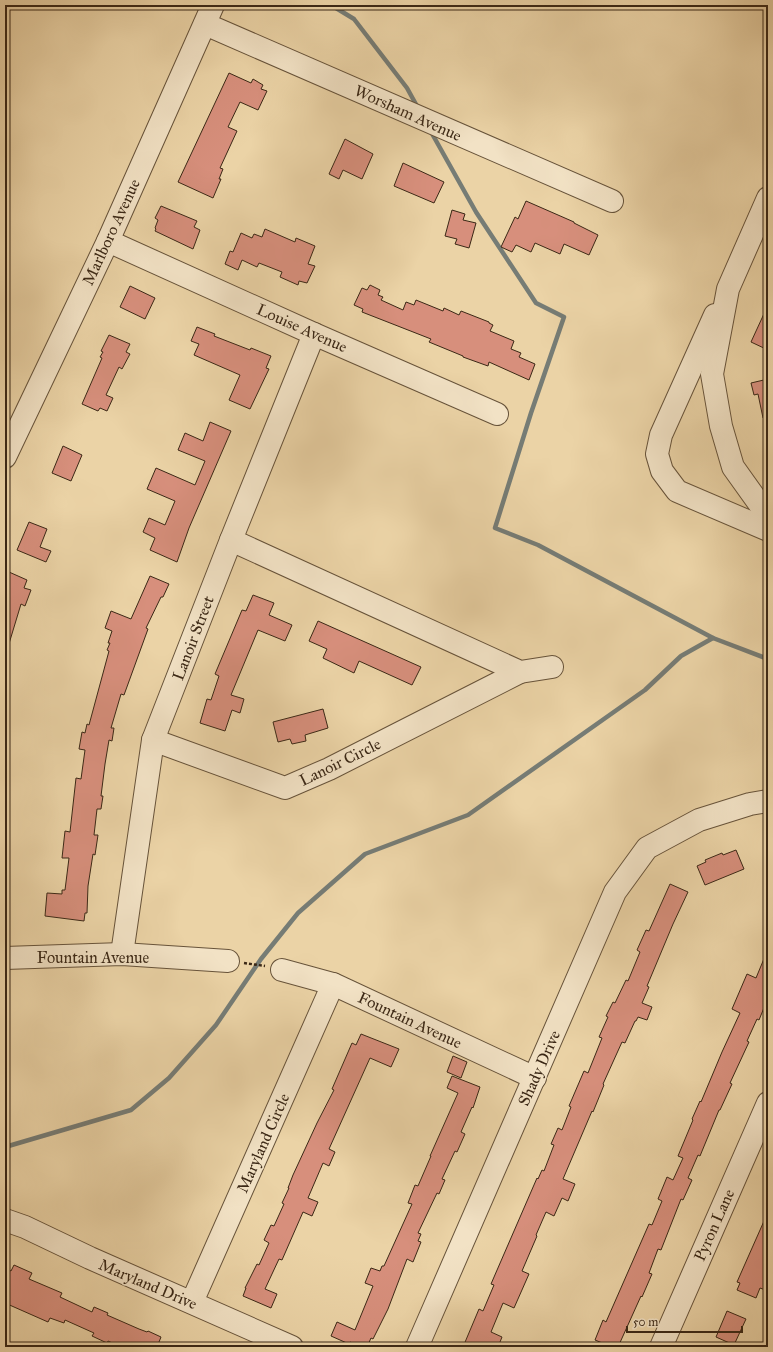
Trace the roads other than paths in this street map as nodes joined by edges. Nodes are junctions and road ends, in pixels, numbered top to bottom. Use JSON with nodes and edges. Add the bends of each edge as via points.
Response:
{"nodes":[{"id":1,"x":209,"y":14,"type":"edge"},
{"id":2,"x":768,"y":198,"type":"edge"},
{"id":3,"x":612,"y":201,"type":"dead end"},
{"id":4,"x":108,"y":241,"type":"junction"},
{"id":5,"x":728,"y":289,"type":"junction"},
{"id":6,"x":314,"y":334,"type":"junction"},
{"id":7,"x":497,"y":414,"type":"dead end"},
{"id":8,"x":5,"y":457,"type":"edge"},
{"id":9,"x":768,"y":516,"type":"edge"},
{"id":10,"x":768,"y":530,"type":"edge"},
{"id":11,"x":231,"y":540,"type":"junction"},
{"id":12,"x":552,"y":667,"type":"dead end"},
{"id":13,"x":520,"y":672,"type":"junction"},
{"id":14,"x":153,"y":740,"type":"junction"},
{"id":15,"x":768,"y":801,"type":"edge"},
{"id":16,"x":122,"y":954,"type":"junction"},
{"id":17,"x":5,"y":958,"type":"edge"},
{"id":18,"x":236,"y":962,"type":"road end"},
{"id":19,"x":274,"y":968,"type":"road end"},
{"id":20,"x":334,"y":984,"type":"junction"},
{"id":21,"x":535,"y":1078,"type":"junction"},
{"id":22,"x":768,"y":1103,"type":"edge"},
{"id":23,"x":5,"y":1220,"type":"edge"},
{"id":24,"x":192,"y":1302,"type":"junction"},
{"id":25,"x":292,"y":1347,"type":"edge"},
{"id":26,"x":416,"y":1347,"type":"edge"},
{"id":27,"x":661,"y":1347,"type":"edge"}],
"edges":[{"from":1,"to":3,"type":"street","name":"Worsham Avenue"},
{"from":1,"to":4,"type":"street","name":"Marlboro Avenue"},
{"from":2,"to":5,"type":"street"},
{"from":4,"to":6,"type":"street","name":"Louise Avenue"},
{"from":4,"to":8,"type":"street","name":"Marlboro Avenue"},
{"from":5,"to":9,"type":"street","via":[[712,374],[721,426],[733,466]]},
{"from":5,"to":10,"type":"street","via":[[661,435],[658,454],[662,471],[677,491]]},
{"from":6,"to":7,"type":"street","name":"Louise Avenue"},
{"from":6,"to":11,"type":"street","name":"Lanoir Street"},
{"from":11,"to":13,"type":"street"},
{"from":11,"to":14,"type":"street","name":"Lanoir Street"},
{"from":12,"to":13,"type":"street","name":"Lanoir Circle"},
{"from":13,"to":14,"type":"street","name":"Lanoir Circle","via":[[329,769],[285,788]]},
{"from":14,"to":16,"type":"street","name":"Lanoir Street"},
{"from":15,"to":21,"type":"street","name":"Shady Drive","via":[[699,820],[647,848],[616,892]]},
{"from":16,"to":17,"type":"street","name":"Fountain Avenue"},
{"from":16,"to":18,"type":"street","name":"Fountain Avenue"},
{"from":19,"to":20,"type":"street","name":"Fountain Avenue"},
{"from":20,"to":21,"type":"street","name":"Fountain Avenue"},
{"from":20,"to":24,"type":"street","name":"Maryland Circle"},
{"from":21,"to":26,"type":"street","name":"Shady Drive"},
{"from":22,"to":27,"type":"street","name":"Pyron Lane"},
{"from":23,"to":24,"type":"street","name":"Maryland Drive"},
{"from":24,"to":25,"type":"street","name":"Maryland Drive"}]}
